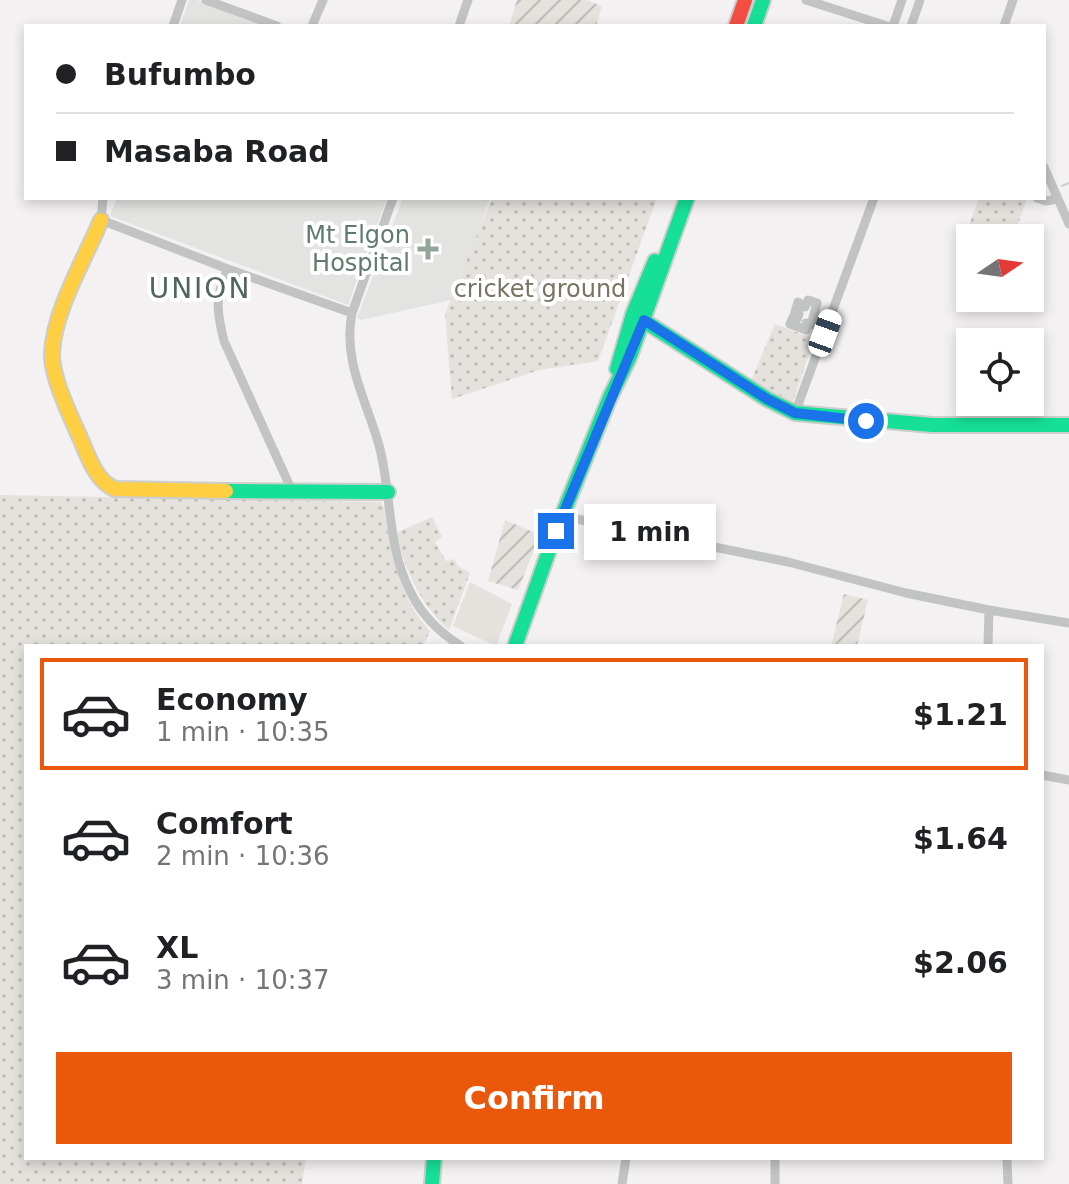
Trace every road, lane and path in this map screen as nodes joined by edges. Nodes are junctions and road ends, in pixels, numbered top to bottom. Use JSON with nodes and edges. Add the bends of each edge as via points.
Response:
{"nodes":[{"id":1,"x":182,"y":0,"type":"edge"},
{"id":2,"x":206,"y":0,"type":"edge"},
{"id":3,"x":323,"y":0,"type":"edge"},
{"id":4,"x":468,"y":0,"type":"edge"},
{"id":5,"x":745,"y":0,"type":"edge"},
{"id":6,"x":763,"y":0,"type":"edge"},
{"id":7,"x":806,"y":0,"type":"edge"},
{"id":8,"x":902,"y":0,"type":"edge"},
{"id":9,"x":920,"y":0,"type":"edge"},
{"id":10,"x":1013,"y":0,"type":"edge"},
{"id":11,"x":840,"y":5,"type":"edge"},
{"id":12,"x":174,"y":24,"type":"edge"},
{"id":13,"x":272,"y":24,"type":"edge"},
{"id":14,"x":313,"y":24,"type":"edge"},
{"id":15,"x":460,"y":24,"type":"edge"},
{"id":16,"x":737,"y":24,"type":"edge"},
{"id":17,"x":755,"y":24,"type":"edge"},
{"id":18,"x":883,"y":24,"type":"edge"},
{"id":19,"x":894,"y":24,"type":"edge"},
{"id":20,"x":912,"y":24,"type":"edge"},
{"id":21,"x":1005,"y":24,"type":"edge"},
{"id":22,"x":1046,"y":172,"type":"edge"},
{"id":23,"x":1057,"y":199,"type":"junction"},
{"id":24,"x":103,"y":200,"type":"edge"},
{"id":25,"x":392,"y":200,"type":"edge"},
{"id":26,"x":679,"y":200,"type":"edge"},
{"id":27,"x":686,"y":200,"type":"edge"},
{"id":28,"x":873,"y":200,"type":"edge"},
{"id":29,"x":1043,"y":200,"type":"edge"},
{"id":30,"x":101,"y":220,"type":"junction"},
{"id":31,"x":1069,"y":224,"type":"edge"},
{"id":32,"x":228,"y":269,"type":"junction"},
{"id":33,"x":352,"y":313,"type":"junction"},
{"id":34,"x":639,"y":317,"type":"junction"},
{"id":35,"x":790,"y":324,"type":"joint"},
{"id":36,"x":795,"y":413,"type":"junction"},
{"id":37,"x":1069,"y":425,"type":"edge"},
{"id":38,"x":388,"y":492,"type":"junction"},
{"id":39,"x":293,"y":493,"type":"junction"},
{"id":40,"x":562,"y":516,"type":"junction"},
{"id":41,"x":989,"y":610,"type":"junction"},
{"id":42,"x":1069,"y":623,"type":"edge"},
{"id":43,"x":458,"y":644,"type":"edge"},
{"id":44,"x":516,"y":644,"type":"edge"},
{"id":45,"x":988,"y":644,"type":"edge"},
{"id":46,"x":1044,"y":775,"type":"edge"},
{"id":47,"x":1069,"y":780,"type":"edge"},
{"id":48,"x":434,"y":1160,"type":"edge"},
{"id":49,"x":626,"y":1160,"type":"edge"},
{"id":50,"x":775,"y":1160,"type":"edge"},
{"id":51,"x":1007,"y":1160,"type":"edge"},
{"id":52,"x":432,"y":1184,"type":"edge"},
{"id":53,"x":622,"y":1184,"type":"edge"},
{"id":54,"x":775,"y":1184,"type":"edge"},
{"id":55,"x":1008,"y":1184,"type":"edge"}],
"edges":[{"from":1,"to":12,"type":"street"},
{"from":2,"to":13,"type":"street"},
{"from":3,"to":14,"type":"street"},
{"from":4,"to":15,"type":"street"},
{"from":5,"to":16,"type":"street"},
{"from":6,"to":17,"type":"street"},
{"from":7,"to":11,"type":"street"},
{"from":8,"to":19,"type":"street"},
{"from":9,"to":20,"type":"street"},
{"from":10,"to":21,"type":"street"},
{"from":11,"to":18,"type":"street"},
{"from":22,"to":23,"type":"street"},
{"from":23,"to":29,"type":"street"},
{"from":23,"to":31,"type":"street"},
{"from":24,"to":30,"type":"street"},
{"from":25,"to":33,"type":"street"},
{"from":26,"to":34,"type":"street"},
{"from":27,"to":34,"type":"street"},
{"from":28,"to":36,"type":"street"},
{"from":30,"to":32,"type":"street"},
{"from":30,"to":39,"type":"street","via":[[59,324],[51,364],[102,479],[114,489]]},
{"from":32,"to":33,"type":"street"},
{"from":32,"to":39,"type":"street","via":[[219,287],[217,315],[224,341]]},
{"from":33,"to":38,"type":"street","via":[[351,361],[381,451]]},
{"from":34,"to":36,"type":"street"},
{"from":34,"to":40,"type":"street"},
{"from":35,"to":35,"type":"street","via":[[799,314],[798,302],[805,307],[808,300],[817,303],[806,330]]},
{"from":36,"to":37,"type":"street","via":[[932,425]]},
{"from":38,"to":39,"type":"street"},
{"from":38,"to":43,"type":"street","via":[[395,549],[411,594],[435,626]]},
{"from":40,"to":41,"type":"street"},
{"from":40,"to":44,"type":"street"},
{"from":41,"to":42,"type":"street"},
{"from":41,"to":45,"type":"street"},
{"from":46,"to":47,"type":"street"},
{"from":48,"to":52,"type":"street"},
{"from":49,"to":53,"type":"street"},
{"from":50,"to":54,"type":"street"},
{"from":51,"to":55,"type":"street"}]}
